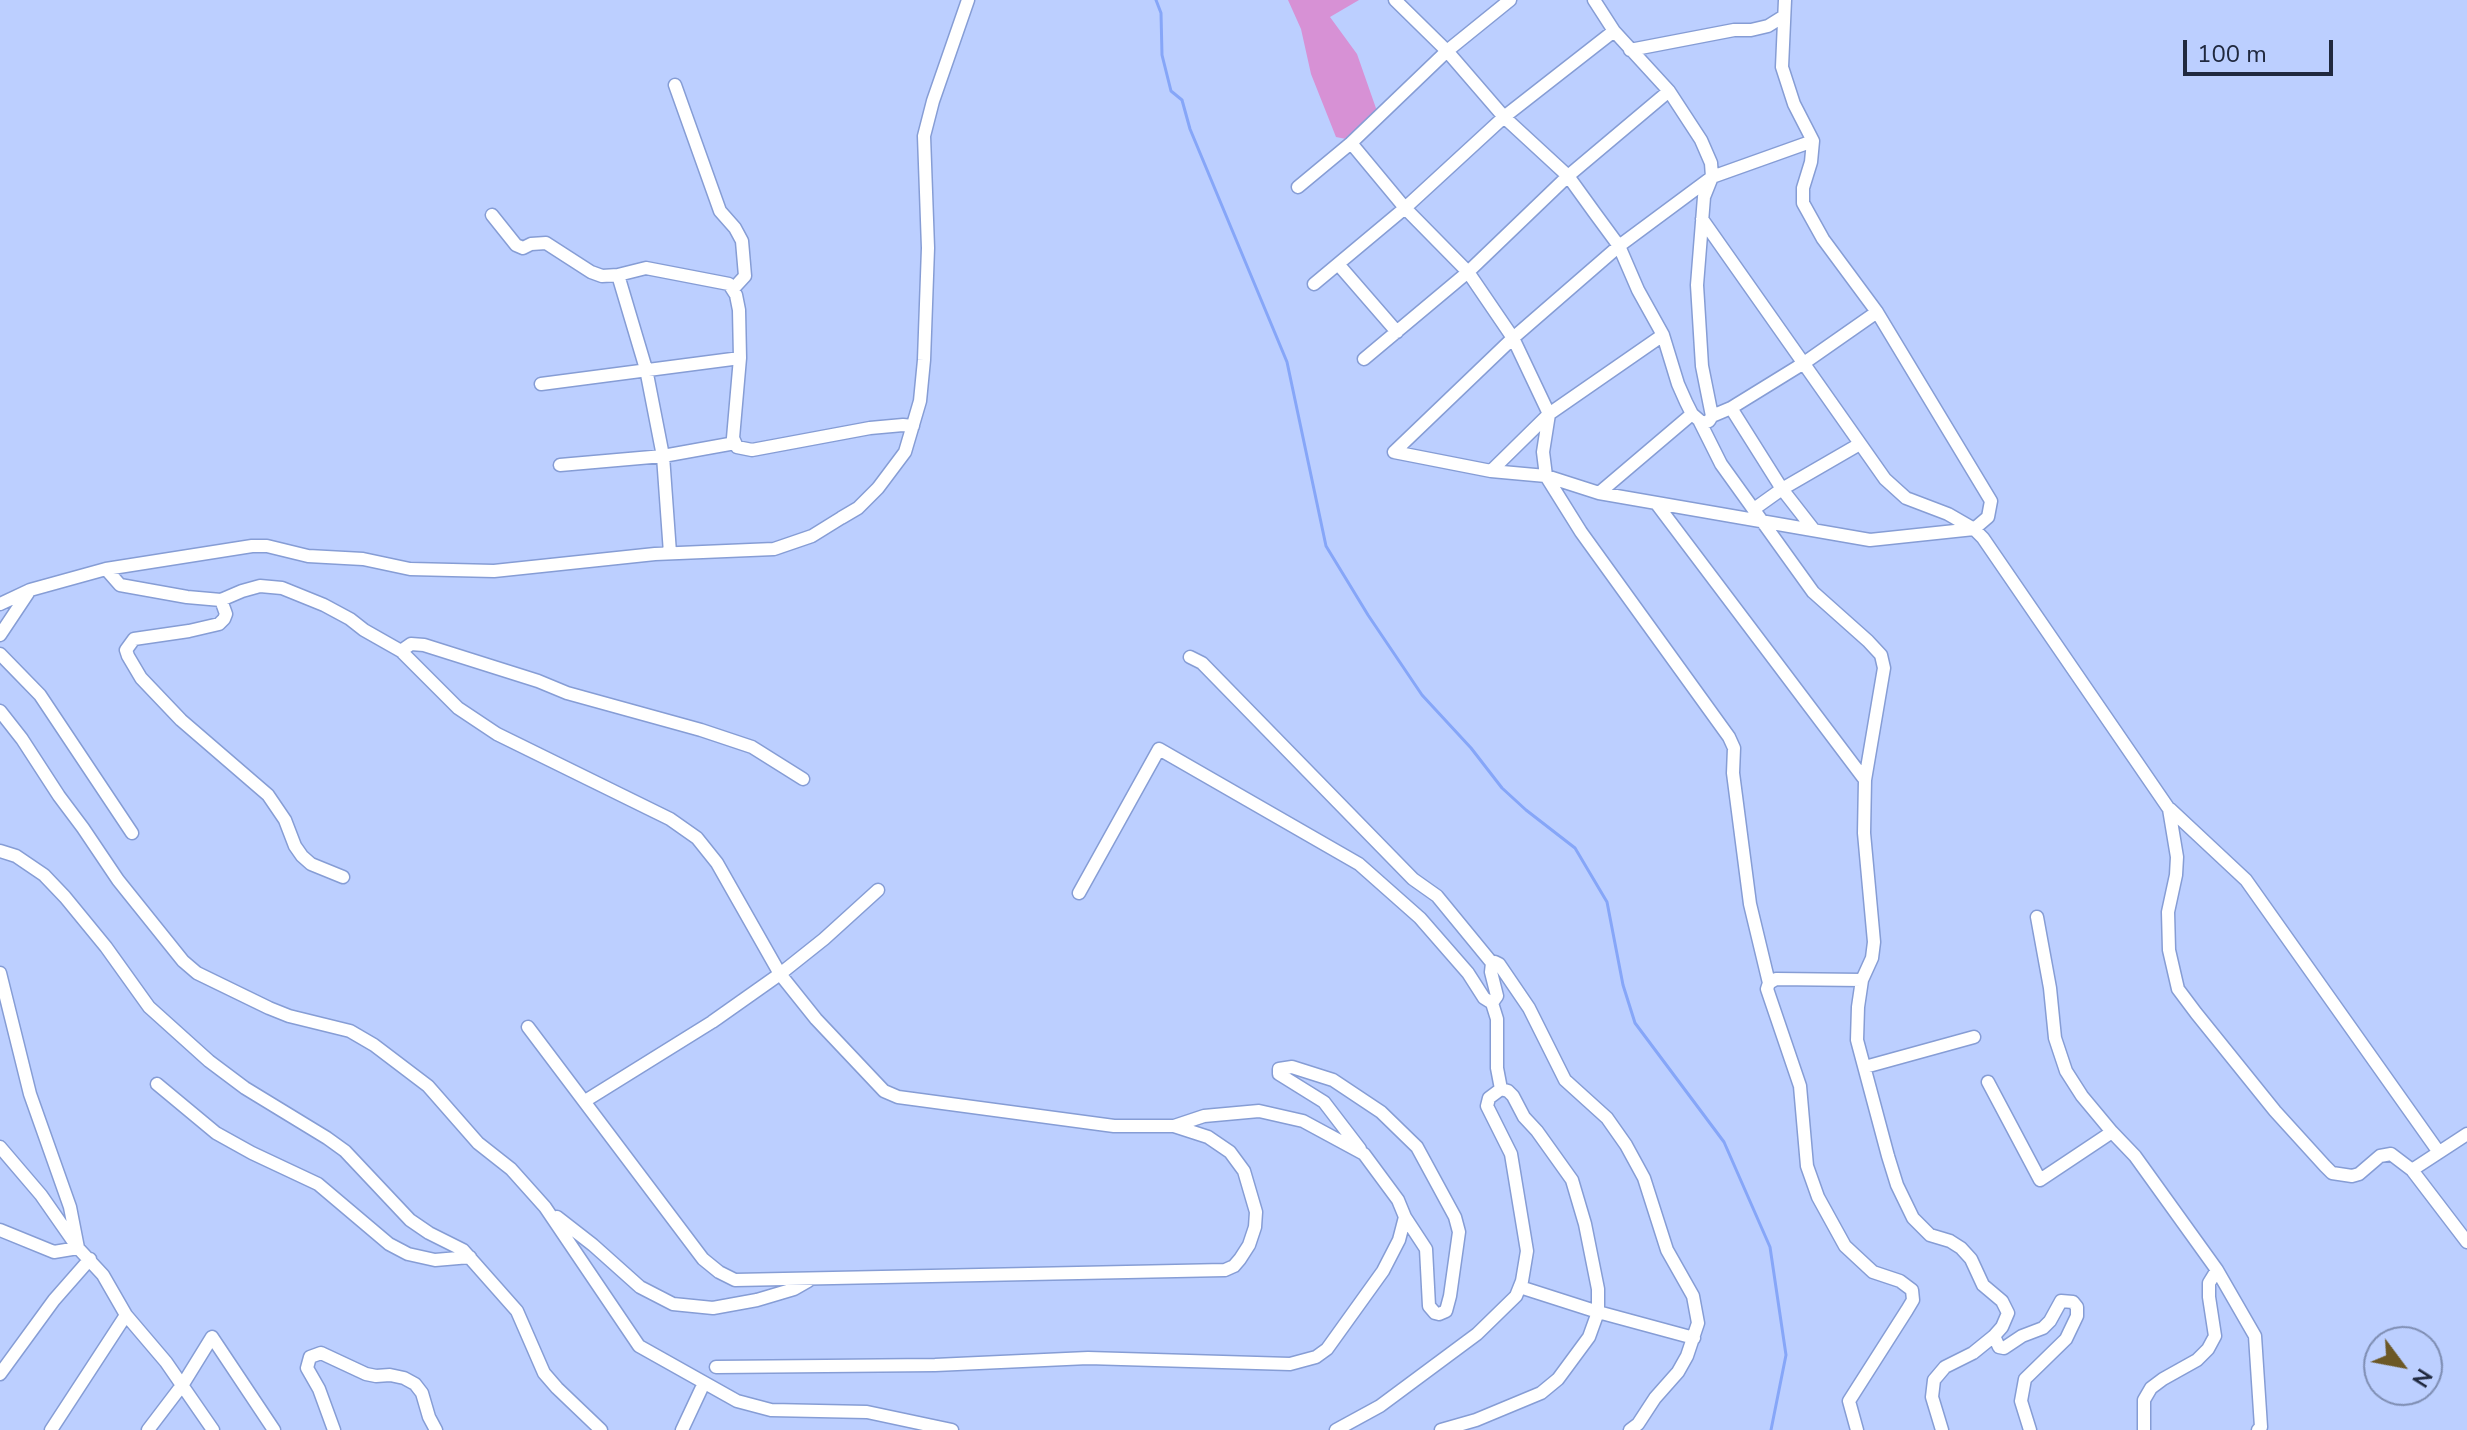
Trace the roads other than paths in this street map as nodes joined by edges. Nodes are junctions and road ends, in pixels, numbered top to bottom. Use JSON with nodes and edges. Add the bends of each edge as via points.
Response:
{"nodes":[{"id":1,"x":968,"y":0,"type":"edge"},
{"id":2,"x":1395,"y":0,"type":"edge"},
{"id":3,"x":1510,"y":0,"type":"edge"},
{"id":4,"x":1594,"y":0,"type":"edge"},
{"id":5,"x":1785,"y":0,"type":"edge"},
{"id":6,"x":1784,"y":16,"type":"junction"},
{"id":7,"x":1614,"y":31,"type":"junction"},
{"id":8,"x":1630,"y":50,"type":"junction"},
{"id":9,"x":1447,"y":51,"type":"junction"},
{"id":10,"x":675,"y":85,"type":"dead end"},
{"id":11,"x":1669,"y":91,"type":"junction"},
{"id":12,"x":1504,"y":117,"type":"junction"},
{"id":13,"x":1813,"y":141,"type":"junction"},
{"id":14,"x":1351,"y":143,"type":"junction"},
{"id":15,"x":1568,"y":176,"type":"junction"},
{"id":16,"x":1712,"y":177,"type":"junction"},
{"id":17,"x":1298,"y":187,"type":"dead end"},
{"id":18,"x":1405,"y":208,"type":"junction"},
{"id":19,"x":492,"y":215,"type":"dead end"},
{"id":20,"x":1702,"y":219,"type":"junction"},
{"id":21,"x":1619,"y":246,"type":"junction"},
{"id":22,"x":1338,"y":264,"type":"junction"},
{"id":23,"x":1468,"y":272,"type":"junction"},
{"id":24,"x":618,"y":275,"type":"junction"},
{"id":25,"x":1314,"y":284,"type":"dead end"},
{"id":26,"x":733,"y":289,"type":"junction"},
{"id":27,"x":1877,"y":312,"type":"junction"},
{"id":28,"x":1397,"y":332,"type":"junction"},
{"id":29,"x":1663,"y":335,"type":"junction"},
{"id":30,"x":1513,"y":338,"type":"junction"},
{"id":31,"x":740,"y":358,"type":"junction"},
{"id":32,"x":1364,"y":359,"type":"dead end"},
{"id":33,"x":1804,"y":363,"type":"junction"},
{"id":34,"x":646,"y":369,"type":"junction"},
{"id":35,"x":541,"y":384,"type":"dead end"},
{"id":36,"x":1731,"y":408,"type":"junction"},
{"id":37,"x":1549,"y":414,"type":"junction"},
{"id":38,"x":1712,"y":416,"type":"junction"},
{"id":39,"x":1695,"y":417,"type":"junction"},
{"id":40,"x":913,"y":426,"type":"junction"},
{"id":41,"x":735,"y":443,"type":"junction"},
{"id":42,"x":1858,"y":445,"type":"junction"},
{"id":43,"x":663,"y":456,"type":"junction"},
{"id":44,"x":560,"y":465,"type":"dead end"},
{"id":45,"x":1491,"y":471,"type":"junction"},
{"id":46,"x":1546,"y":476,"type":"junction"},
{"id":47,"x":1782,"y":489,"type":"junction"},
{"id":48,"x":1599,"y":493,"type":"junction"},
{"id":49,"x":1656,"y":503,"type":"junction"},
{"id":50,"x":1754,"y":509,"type":"junction"},
{"id":51,"x":1763,"y":521,"type":"junction"},
{"id":52,"x":1974,"y":529,"type":"junction"},
{"id":53,"x":1814,"y":530,"type":"junction"},
{"id":54,"x":670,"y":553,"type":"junction"},
{"id":55,"x":106,"y":569,"type":"junction"},
{"id":56,"x":30,"y":590,"type":"junction"},
{"id":57,"x":221,"y":600,"type":"junction"},
{"id":58,"x":0,"y":604,"type":"edge"},
{"id":59,"x":0,"y":635,"type":"edge"},
{"id":60,"x":401,"y":651,"type":"junction"},
{"id":61,"x":0,"y":654,"type":"edge"},
{"id":62,"x":1190,"y":657,"type":"dead end"},
{"id":63,"x":0,"y":711,"type":"edge"},
{"id":64,"x":803,"y":779,"type":"dead end"},
{"id":65,"x":1865,"y":780,"type":"junction"},
{"id":66,"x":2169,"y":809,"type":"junction"},
{"id":67,"x":132,"y":833,"type":"dead end"},
{"id":68,"x":0,"y":851,"type":"edge"},
{"id":69,"x":343,"y":877,"type":"dead end"},
{"id":70,"x":878,"y":890,"type":"dead end"},
{"id":71,"x":1079,"y":893,"type":"dead end"},
{"id":72,"x":2037,"y":917,"type":"dead end"},
{"id":73,"x":1492,"y":963,"type":"junction"},
{"id":74,"x":0,"y":973,"type":"edge"},
{"id":75,"x":780,"y":974,"type":"junction"},
{"id":76,"x":1862,"y":980,"type":"junction"},
{"id":77,"x":1769,"y":983,"type":"junction"},
{"id":78,"x":1492,"y":1003,"type":"junction"},
{"id":79,"x":528,"y":1027,"type":"dead end"},
{"id":80,"x":1974,"y":1037,"type":"dead end"},
{"id":81,"x":1865,"y":1067,"type":"junction"},
{"id":82,"x":1988,"y":1082,"type":"dead end"},
{"id":83,"x":157,"y":1084,"type":"dead end"},
{"id":84,"x":1501,"y":1089,"type":"junction"},
{"id":85,"x":585,"y":1101,"type":"junction"},
{"id":86,"x":1174,"y":1126,"type":"junction"},
{"id":87,"x":2112,"y":1132,"type":"junction"},
{"id":88,"x":2467,"y":1134,"type":"edge"},
{"id":89,"x":0,"y":1147,"type":"edge"},
{"id":90,"x":2438,"y":1151,"type":"junction"},
{"id":91,"x":1364,"y":1154,"type":"junction"},
{"id":92,"x":2412,"y":1170,"type":"junction"},
{"id":93,"x":545,"y":1207,"type":"junction"},
{"id":94,"x":1405,"y":1217,"type":"junction"},
{"id":95,"x":0,"y":1230,"type":"edge"},
{"id":96,"x":2467,"y":1242,"type":"edge"},
{"id":97,"x":78,"y":1248,"type":"junction"},
{"id":98,"x":470,"y":1257,"type":"junction"},
{"id":99,"x":90,"y":1259,"type":"junction"},
{"id":100,"x":2217,"y":1270,"type":"junction"},
{"id":101,"x":811,"y":1280,"type":"junction"},
{"id":102,"x":1520,"y":1287,"type":"junction"},
{"id":103,"x":1598,"y":1312,"type":"junction"},
{"id":104,"x":126,"y":1315,"type":"junction"},
{"id":105,"x":1994,"y":1336,"type":"junction"},
{"id":106,"x":1694,"y":1338,"type":"junction"},
{"id":107,"x":716,"y":1367,"type":"dead end"},
{"id":108,"x":0,"y":1374,"type":"edge"},
{"id":109,"x":704,"y":1383,"type":"junction"},
{"id":110,"x":183,"y":1384,"type":"junction"},
{"id":111,"x":51,"y":1430,"type":"edge"},
{"id":112,"x":148,"y":1430,"type":"edge"},
{"id":113,"x":213,"y":1430,"type":"edge"},
{"id":114,"x":274,"y":1430,"type":"edge"},
{"id":115,"x":334,"y":1430,"type":"edge"},
{"id":116,"x":436,"y":1430,"type":"edge"},
{"id":117,"x":601,"y":1430,"type":"edge"},
{"id":118,"x":682,"y":1430,"type":"edge"},
{"id":119,"x":952,"y":1430,"type":"edge"},
{"id":120,"x":1336,"y":1430,"type":"edge"},
{"id":121,"x":1441,"y":1430,"type":"edge"},
{"id":122,"x":1630,"y":1430,"type":"edge"},
{"id":123,"x":1857,"y":1430,"type":"edge"},
{"id":124,"x":1942,"y":1430,"type":"edge"},
{"id":125,"x":2030,"y":1430,"type":"edge"},
{"id":126,"x":2144,"y":1430,"type":"edge"},
{"id":127,"x":2258,"y":1430,"type":"edge"}],
"edges":[{"from":1,"to":40,"type":"street","via":[[924,136],[924,360]]},
{"from":2,"to":9,"type":"street"},
{"from":3,"to":9,"type":"street"},
{"from":4,"to":7,"type":"street"},
{"from":5,"to":6,"type":"street"},
{"from":6,"to":8,"type":"street","via":[[1751,30]]},
{"from":6,"to":13,"type":"street","via":[[1782,67]]},
{"from":7,"to":8,"type":"street"},
{"from":7,"to":12,"type":"street"},
{"from":8,"to":11,"type":"street"},
{"from":9,"to":12,"type":"street"},
{"from":9,"to":14,"type":"street"},
{"from":10,"to":26,"type":"street","via":[[720,211],[742,241],[745,276]]},
{"from":11,"to":15,"type":"street"},
{"from":11,"to":16,"type":"street","via":[[1701,140]]},
{"from":12,"to":15,"type":"street"},
{"from":12,"to":18,"type":"street"},
{"from":13,"to":16,"type":"street"},
{"from":13,"to":27,"type":"street","via":[[1803,203]]},
{"from":14,"to":17,"type":"street"},
{"from":14,"to":18,"type":"street"},
{"from":15,"to":21,"type":"street"},
{"from":15,"to":23,"type":"street"},
{"from":16,"to":20,"type":"street"},
{"from":16,"to":21,"type":"street"},
{"from":18,"to":22,"type":"street"},
{"from":18,"to":23,"type":"street"},
{"from":19,"to":24,"type":"street","via":[[516,245],[546,243],[591,272]]},
{"from":20,"to":33,"type":"street"},
{"from":20,"to":38,"type":"street","via":[[1698,320]]},
{"from":21,"to":29,"type":"street"},
{"from":21,"to":30,"type":"street"},
{"from":22,"to":25,"type":"street"},
{"from":22,"to":28,"type":"street"},
{"from":23,"to":28,"type":"street"},
{"from":23,"to":30,"type":"street"},
{"from":24,"to":26,"type":"street","via":[[655,269]]},
{"from":24,"to":34,"type":"street"},
{"from":26,"to":31,"type":"street"},
{"from":27,"to":33,"type":"street"},
{"from":27,"to":52,"type":"street","via":[[1991,501],[1988,517]]},
{"from":28,"to":32,"type":"street"},
{"from":29,"to":37,"type":"street"},
{"from":29,"to":39,"type":"street"},
{"from":30,"to":37,"type":"street"},
{"from":30,"to":45,"type":"street","via":[[1394,452]]},
{"from":31,"to":34,"type":"street"},
{"from":31,"to":41,"type":"street"},
{"from":33,"to":36,"type":"street"},
{"from":33,"to":42,"type":"street"},
{"from":34,"to":35,"type":"street"},
{"from":34,"to":43,"type":"street"},
{"from":36,"to":38,"type":"street"},
{"from":36,"to":47,"type":"street"},
{"from":37,"to":45,"type":"street"},
{"from":37,"to":46,"type":"street","via":[[1543,452]]},
{"from":38,"to":39,"type":"street","via":[[1703,423]]},
{"from":39,"to":48,"type":"street"},
{"from":39,"to":50,"type":"street"},
{"from":40,"to":41,"type":"street","via":[[870,428],[752,450]]},
{"from":40,"to":54,"type":"street","via":[[905,452],[878,488],[858,508],[812,536],[774,549]]},
{"from":41,"to":43,"type":"street"},
{"from":42,"to":47,"type":"street"},
{"from":42,"to":52,"type":"street","via":[[1906,498]]},
{"from":43,"to":44,"type":"street"},
{"from":43,"to":54,"type":"street"},
{"from":45,"to":46,"type":"street"},
{"from":46,"to":48,"type":"street"},
{"from":46,"to":77,"type":"street","via":[[1734,748],[1750,904]]},
{"from":47,"to":50,"type":"street"},
{"from":47,"to":53,"type":"street"},
{"from":48,"to":49,"type":"street"},
{"from":49,"to":51,"type":"street"},
{"from":49,"to":65,"type":"street"},
{"from":50,"to":51,"type":"street"},
{"from":51,"to":53,"type":"street"},
{"from":51,"to":65,"type":"street","via":[[1813,592],[1881,655],[1883,683]]},
{"from":52,"to":53,"type":"street","via":[[1870,540]]},
{"from":52,"to":66,"type":"street"},
{"from":54,"to":55,"type":"street","via":[[494,571],[410,569],[252,546]]},
{"from":55,"to":56,"type":"street"},
{"from":55,"to":57,"type":"street","via":[[120,585]]},
{"from":56,"to":58,"type":"street"},
{"from":56,"to":59,"type":"street"},
{"from":57,"to":60,"type":"street","via":[[260,586],[282,588],[324,605]]},
{"from":57,"to":69,"type":"street","via":[[226,614],[219,624],[134,639],[128,656],[166,705],[268,795],[302,856]]},
{"from":60,"to":64,"type":"street","via":[[411,644],[424,645],[701,730],[752,747]]},
{"from":60,"to":75,"type":"street","via":[[458,708],[497,734],[670,819],[697,838],[724,874]]},
{"from":61,"to":67,"type":"street","via":[[40,695]]},
{"from":62,"to":73,"type":"street","via":[[1202,663],[1413,879],[1437,896]]},
{"from":63,"to":93,"type":"street","via":[[118,880],[183,961],[269,1008],[350,1031],[374,1045],[428,1086]]},
{"from":65,"to":76,"type":"street","via":[[1874,942]]},
{"from":66,"to":90,"type":"street","via":[[2246,880]]},
{"from":66,"to":92,"type":"street","via":[[2177,857],[2168,912],[2169,950],[2178,989],[2332,1173],[2359,1174],[2384,1154]]},
{"from":68,"to":98,"type":"street","via":[[44,875],[149,1007],[209,1061],[345,1151],[410,1220]]},
{"from":70,"to":75,"type":"street"},
{"from":71,"to":78,"type":"street","via":[[1159,749],[1359,864],[1420,918]]},
{"from":72,"to":87,"type":"street","via":[[2055,1038],[2066,1071]]},
{"from":73,"to":78,"type":"street","via":[[1497,996]]},
{"from":73,"to":106,"type":"street","via":[[1499,964],[1529,1008],[1565,1080],[1607,1118],[1626,1145],[1648,1190],[1667,1250],[1693,1296],[1698,1323]]},
{"from":74,"to":97,"type":"street","via":[[30,1094],[70,1207]]},
{"from":75,"to":85,"type":"street"},
{"from":75,"to":86,"type":"street","via":[[884,1091],[898,1097],[1114,1126]]},
{"from":76,"to":77,"type":"street"},
{"from":76,"to":81,"type":"street","via":[[1856,1028]]},
{"from":77,"to":123,"type":"street","via":[[1800,1086],[1807,1166],[1818,1197],[1845,1246],[1873,1272],[1912,1290],[1913,1300],[1849,1401]]},
{"from":78,"to":84,"type":"street"},
{"from":79,"to":85,"type":"street"},
{"from":80,"to":81,"type":"street"},
{"from":81,"to":105,"type":"street","via":[[1897,1185],[1913,1218],[1930,1235],[1961,1248],[1983,1285],[2007,1308],[2005,1323]]},
{"from":82,"to":87,"type":"street","via":[[2040,1180]]},
{"from":83,"to":98,"type":"street","via":[[216,1133],[318,1184],[389,1244],[435,1260]]},
{"from":84,"to":102,"type":"street","via":[[1487,1106],[1511,1154],[1527,1251]]},
{"from":84,"to":103,"type":"street","via":[[1513,1096],[1572,1180],[1598,1289]]},
{"from":85,"to":101,"type":"street","via":[[703,1259],[719,1272],[735,1280]]},
{"from":86,"to":91,"type":"street","via":[[1204,1116],[1259,1111],[1303,1121]]},
{"from":86,"to":101,"type":"street","via":[[1208,1137],[1230,1152],[1244,1171],[1255,1227],[1249,1245],[1225,1270]]},
{"from":87,"to":100,"type":"street"},
{"from":88,"to":90,"type":"street"},
{"from":89,"to":97,"type":"street"},
{"from":90,"to":92,"type":"street"},
{"from":91,"to":94,"type":"street"},
{"from":91,"to":94,"type":"street","via":[[1324,1102],[1279,1074],[1279,1069],[1300,1068],[1333,1080],[1381,1112],[1417,1147],[1459,1232],[1450,1296],[1446,1311],[1439,1314],[1429,1306],[1426,1249]]},
{"from":92,"to":96,"type":"street"},
{"from":93,"to":101,"type":"street","via":[[640,1287],[673,1304],[702,1308],[742,1303]]},
{"from":93,"to":109,"type":"street","via":[[639,1346]]},
{"from":94,"to":107,"type":"street","via":[[1383,1271],[1327,1349],[1290,1364],[1088,1358]]},
{"from":95,"to":97,"type":"street","via":[[54,1252]]},
{"from":97,"to":99,"type":"street"},
{"from":98,"to":117,"type":"street","via":[[517,1311],[544,1373]]},
{"from":99,"to":104,"type":"street"},
{"from":99,"to":108,"type":"street"},
{"from":100,"to":126,"type":"street","via":[[2209,1283],[2215,1336],[2197,1360],[2151,1388],[2144,1400]]},
{"from":100,"to":127,"type":"street","via":[[2255,1336]]},
{"from":102,"to":103,"type":"street"},
{"from":102,"to":120,"type":"street","via":[[1504,1311],[1477,1334],[1367,1415]]},
{"from":103,"to":106,"type":"street"},
{"from":103,"to":121,"type":"street","via":[[1589,1337],[1541,1393]]},
{"from":104,"to":110,"type":"street"},
{"from":104,"to":111,"type":"street"},
{"from":105,"to":124,"type":"street","via":[[1934,1380],[1932,1397]]},
{"from":105,"to":125,"type":"street","via":[[2004,1348],[2043,1328],[2061,1301],[2077,1307],[2066,1339],[2025,1379],[2021,1401]]},
{"from":106,"to":122,"type":"street","via":[[1678,1372]]},
{"from":109,"to":118,"type":"street"},
{"from":109,"to":119,"type":"street","via":[[737,1401],[771,1410],[867,1412]]},
{"from":110,"to":112,"type":"street"},
{"from":110,"to":113,"type":"street"},
{"from":110,"to":114,"type":"street","via":[[212,1337]]},
{"from":115,"to":116,"type":"street","via":[[307,1368],[310,1357],[321,1353],[366,1374],[415,1384]]}]}
